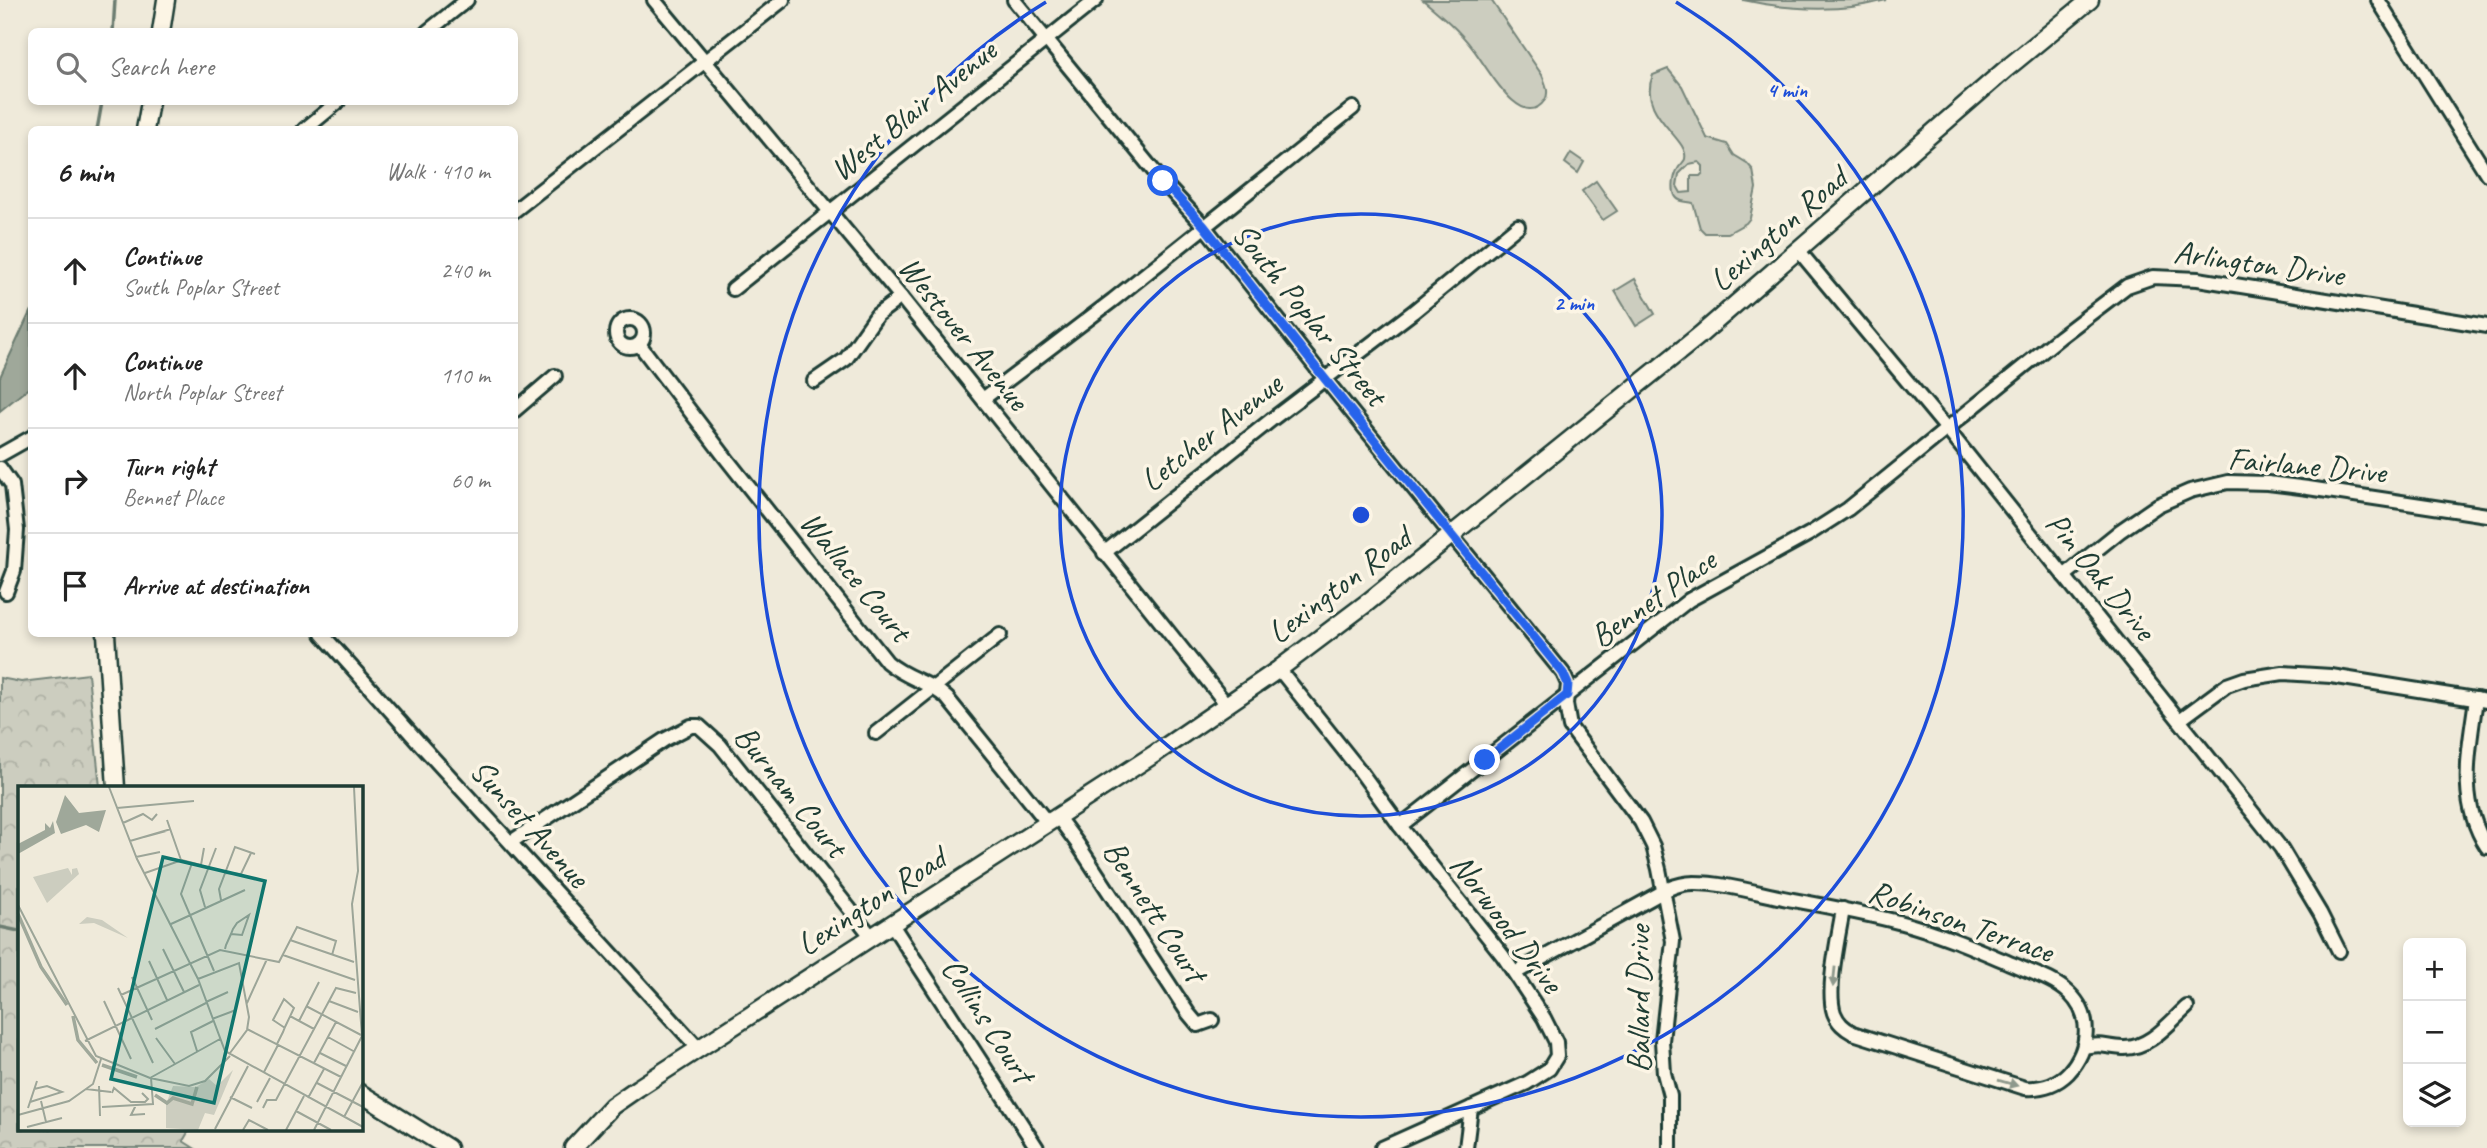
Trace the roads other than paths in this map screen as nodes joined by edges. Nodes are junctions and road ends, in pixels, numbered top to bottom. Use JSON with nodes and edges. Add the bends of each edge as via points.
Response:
{"nodes":[{"id":1,"x":166,"y":0,"type":"edge"},
{"id":2,"x":467,"y":0,"type":"edge"},
{"id":3,"x":654,"y":0,"type":"edge"},
{"id":4,"x":783,"y":0,"type":"edge"},
{"id":5,"x":1014,"y":0,"type":"edge"},
{"id":6,"x":1096,"y":0,"type":"edge"},
{"id":7,"x":2090,"y":0,"type":"edge"},
{"id":8,"x":2378,"y":0,"type":"edge"},
{"id":9,"x":162,"y":28,"type":"edge"},
{"id":10,"x":432,"y":28,"type":"edge"},
{"id":11,"x":1047,"y":39,"type":"junction"},
{"id":12,"x":707,"y":61,"type":"junction"},
{"id":13,"x":149,"y":105,"type":"edge"},
{"id":14,"x":334,"y":105,"type":"edge"},
{"id":15,"x":1353,"y":108,"type":"dead end"},
{"id":16,"x":146,"y":126,"type":"edge"},
{"id":17,"x":309,"y":126,"type":"edge"},
{"id":18,"x":2487,"y":174,"type":"edge"},
{"id":19,"x":518,"y":208,"type":"edge"},
{"id":20,"x":830,"y":212,"type":"junction"},
{"id":21,"x":1204,"y":226,"type":"junction"},
{"id":22,"x":1518,"y":226,"type":"dead end"},
{"id":23,"x":1799,"y":251,"type":"junction"},
{"id":24,"x":733,"y":289,"type":"dead end"},
{"id":25,"x":901,"y":297,"type":"junction"},
{"id":26,"x":2487,"y":326,"type":"edge"},
{"id":27,"x":639,"y":344,"type":"dead end"},
{"id":28,"x":555,"y":376,"type":"dead end"},
{"id":29,"x":1325,"y":379,"type":"junction"},
{"id":30,"x":814,"y":381,"type":"dead end"},
{"id":31,"x":983,"y":399,"type":"junction"},
{"id":32,"x":518,"y":408,"type":"edge"},
{"id":33,"x":1948,"y":429,"type":"junction"},
{"id":34,"x":28,"y":439,"type":"edge"},
{"id":35,"x":0,"y":455,"type":"edge"},
{"id":36,"x":0,"y":468,"type":"edge"},
{"id":37,"x":2487,"y":515,"type":"edge"},
{"id":38,"x":1453,"y":535,"type":"junction"},
{"id":39,"x":1104,"y":553,"type":"junction"},
{"id":40,"x":2064,"y":576,"type":"junction"},
{"id":41,"x":6,"y":592,"type":"dead end"},
{"id":42,"x":1000,"y":635,"type":"dead end"},
{"id":43,"x":106,"y":637,"type":"edge"},
{"id":44,"x":325,"y":637,"type":"edge"},
{"id":45,"x":1279,"y":669,"type":"junction"},
{"id":46,"x":934,"y":688,"type":"junction"},
{"id":47,"x":1567,"y":695,"type":"junction"},
{"id":48,"x":2481,"y":700,"type":"edge"},
{"id":49,"x":1227,"y":705,"type":"junction"},
{"id":50,"x":2181,"y":719,"type":"junction"},
{"id":51,"x":876,"y":733,"type":"dead end"},
{"id":52,"x":116,"y":786,"type":"edge"},
{"id":53,"x":1052,"y":819,"type":"junction"},
{"id":54,"x":1400,"y":827,"type":"junction"},
{"id":55,"x":511,"y":842,"type":"junction"},
{"id":56,"x":2487,"y":847,"type":"edge"},
{"id":57,"x":1662,"y":892,"type":"junction"},
{"id":58,"x":1843,"y":909,"type":"junction"},
{"id":59,"x":891,"y":923,"type":"junction"},
{"id":60,"x":871,"y":936,"type":"junction"},
{"id":61,"x":2339,"y":951,"type":"dead end"},
{"id":62,"x":1515,"y":972,"type":"junction"},
{"id":63,"x":2187,"y":1007,"type":"dead end"},
{"id":64,"x":1212,"y":1020,"type":"dead end"},
{"id":65,"x":2084,"y":1047,"type":"junction"},
{"id":66,"x":699,"y":1049,"type":"junction"},
{"id":67,"x":362,"y":1094,"type":"edge"},
{"id":68,"x":1471,"y":1108,"type":"junction"},
{"id":69,"x":448,"y":1148,"type":"edge"},
{"id":70,"x":573,"y":1148,"type":"edge"},
{"id":71,"x":1037,"y":1148,"type":"edge"},
{"id":72,"x":1382,"y":1148,"type":"edge"},
{"id":73,"x":1466,"y":1148,"type":"edge"},
{"id":74,"x":1670,"y":1148,"type":"edge"}],
"edges":[{"from":1,"to":9,"type":"main road"},
{"from":2,"to":10,"type":"street"},
{"from":3,"to":12,"type":"street","name":"Westover Avenue"},
{"from":4,"to":12,"type":"street"},
{"from":5,"to":11,"type":"street","name":"South Poplar Street"},
{"from":6,"to":11,"type":"street","name":"West Blair Avenue"},
{"from":7,"to":23,"type":"main road","name":"Lexington Road"},
{"from":8,"to":18,"type":"street"},
{"from":11,"to":20,"type":"street","name":"West Blair Avenue"},
{"from":11,"to":21,"type":"street","name":"South Poplar Street"},
{"from":12,"to":19,"type":"street"},
{"from":12,"to":20,"type":"street","name":"Westover Avenue"},
{"from":13,"to":16,"type":"main road"},
{"from":14,"to":17,"type":"street"},
{"from":15,"to":21,"type":"street"},
{"from":20,"to":24,"type":"street","name":"West Blair Avenue"},
{"from":20,"to":25,"type":"street","name":"Westover Avenue"},
{"from":21,"to":29,"type":"street","name":"South Poplar Street"},
{"from":21,"to":31,"type":"street"},
{"from":22,"to":29,"type":"street","name":"Letcher Avenue"},
{"from":23,"to":33,"type":"street","name":"Pin Oak Drive"},
{"from":23,"to":38,"type":"main road","name":"Lexington Road"},
{"from":25,"to":30,"type":"street","via":[[877,316],[846,359]]},
{"from":25,"to":31,"type":"street","name":"Westover Avenue"},
{"from":26,"to":33,"type":"street","name":"Arlington Drive","via":[[2198,279],[2153,277],[2116,294]]},
{"from":27,"to":46,"type":"street","name":"Wallace Court","via":[[887,662],[908,678]]},
{"from":28,"to":32,"type":"street"},
{"from":29,"to":38,"type":"street","name":"South Poplar Street"},
{"from":29,"to":39,"type":"street","name":"Letcher Avenue"},
{"from":31,"to":39,"type":"street","name":"Westover Avenue"},
{"from":33,"to":40,"type":"street","name":"Pin Oak Drive"},
{"from":33,"to":47,"type":"street","name":"Bennet Place","via":[[1848,509],[1689,600]]},
{"from":34,"to":35,"type":"street"},
{"from":36,"to":41,"type":"street","via":[[12,485],[17,530],[14,571]]},
{"from":37,"to":40,"type":"street","name":"Fairlane Drive","via":[[2308,488],[2228,482],[2158,505]]},
{"from":38,"to":45,"type":"main road","name":"Lexington Road"},
{"from":38,"to":47,"type":"street","name":"South Poplar Street","via":[[1563,673]]},
{"from":39,"to":49,"type":"street","name":"Westover Avenue"},
{"from":40,"to":50,"type":"street","name":"Pin Oak Drive"},
{"from":42,"to":46,"type":"street"},
{"from":43,"to":52,"type":"main road"},
{"from":44,"to":55,"type":"street","name":"Sunset Avenue"},
{"from":45,"to":49,"type":"main road","name":"Lexington Road"},
{"from":45,"to":54,"type":"street","name":"Norwood Drive"},
{"from":46,"to":51,"type":"street"},
{"from":46,"to":53,"type":"street","name":"Wallace Court"},
{"from":47,"to":54,"type":"street","name":"Bennet Place"},
{"from":47,"to":57,"type":"street","name":"Ballard Drive","via":[[1570,727],[1647,834]]},
{"from":48,"to":50,"type":"street","via":[[2331,676],[2283,673],[2227,685]]},
{"from":48,"to":56,"type":"street","via":[[2468,760],[2467,790],[2473,820]]},
{"from":49,"to":53,"type":"main road","name":"Lexington Road"},
{"from":50,"to":61,"type":"street","name":"Pin Oak Drive","via":[[2281,848]]},
{"from":53,"to":59,"type":"main road","name":"Lexington Road"},
{"from":53,"to":64,"type":"street","name":"Bennett Court","via":[[1084,853],[1198,1026]]},
{"from":54,"to":62,"type":"street","name":"Norwood Drive"},
{"from":55,"to":60,"type":"street","name":"Burnam Court","via":[[664,740],[699,726],[720,745]]},
{"from":55,"to":66,"type":"street","name":"Sunset Avenue"},
{"from":57,"to":58,"type":"street","via":[[1686,883],[1714,884]]},
{"from":57,"to":62,"type":"street"},
{"from":57,"to":74,"type":"street","name":"Ballard Drive","via":[[1673,941],[1662,1041],[1670,1096]]},
{"from":58,"to":65,"type":"street","name":"Robinson Terrace","via":[[1931,932],[2062,987],[2085,1019]]},
{"from":58,"to":65,"type":"street","name":"Robinson Terrace","one_way":true,"via":[[1832,1002],[1838,1021],[1853,1033],[2033,1088],[2064,1077]]},
{"from":59,"to":60,"type":"main road","name":"Lexington Road"},
{"from":59,"to":71,"type":"street","name":"Collins Court"},
{"from":60,"to":66,"type":"main road","name":"Lexington Road"},
{"from":62,"to":68,"type":"street","name":"Norwood Drive","via":[[1555,1038],[1557,1056],[1542,1074]]},
{"from":63,"to":65,"type":"street","via":[[2138,1047]]},
{"from":66,"to":70,"type":"main road","name":"Lexington Road","via":[[612,1106]]},
{"from":67,"to":69,"type":"main road"},
{"from":68,"to":72,"type":"street","name":"Norwood Drive"},
{"from":68,"to":73,"type":"street"}]}
